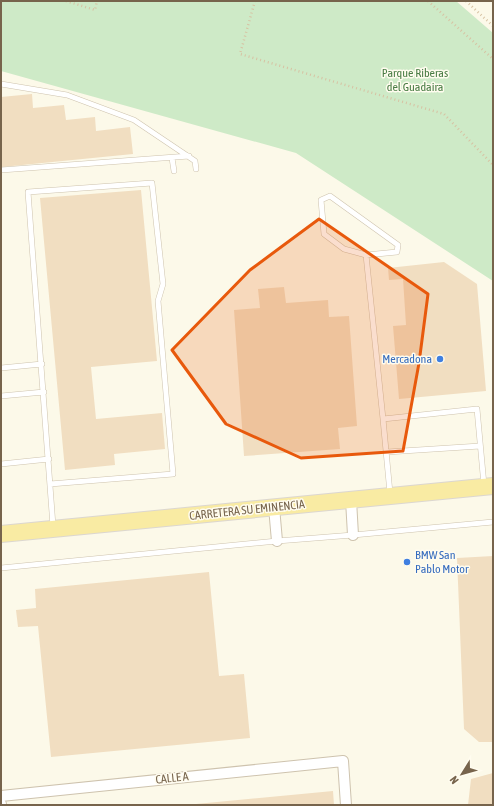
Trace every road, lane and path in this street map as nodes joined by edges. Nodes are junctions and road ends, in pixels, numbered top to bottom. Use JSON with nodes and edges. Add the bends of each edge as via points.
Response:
{"nodes":[{"id":1,"x":66,"y":1,"type":"edge"},
{"id":2,"x":97,"y":1,"type":"edge"},
{"id":3,"x":255,"y":1,"type":"edge"},
{"id":4,"x":428,"y":1,"type":"edge"},
{"id":5,"x":466,"y":1,"type":"edge"},
{"id":6,"x":493,"y":26,"type":"edge"},
{"id":7,"x":493,"y":59,"type":"edge"},
{"id":8,"x":1,"y":84,"type":"edge"},
{"id":9,"x":189,"y":156,"type":"junction"},
{"id":10,"x":172,"y":158,"type":"junction"},
{"id":11,"x":493,"y":165,"type":"edge"},
{"id":12,"x":196,"y":169,"type":"dead end"},
{"id":13,"x":1,"y":170,"type":"edge"},
{"id":14,"x":174,"y":171,"type":"dead end"},
{"id":15,"x":366,"y":255,"type":"junction"},
{"id":16,"x":42,"y":364,"type":"junction"},
{"id":17,"x":1,"y":368,"type":"edge"},
{"id":18,"x":44,"y":392,"type":"junction"},
{"id":19,"x":1,"y":396,"type":"edge"},
{"id":20,"x":383,"y":418,"type":"junction"},
{"id":21,"x":480,"y":446,"type":"junction"},
{"id":22,"x":387,"y":452,"type":"junction"},
{"id":23,"x":49,"y":459,"type":"junction"},
{"id":24,"x":1,"y":464,"type":"edge"},
{"id":25,"x":50,"y":484,"type":"junction"},
{"id":26,"x":488,"y":486,"type":"edge"},
{"id":27,"x":391,"y":496,"type":"junction"},
{"id":28,"x":351,"y":500,"type":"junction"},
{"id":29,"x":274,"y":507,"type":"junction"},
{"id":30,"x":493,"y":522,"type":"edge"},
{"id":31,"x":54,"y":529,"type":"junction"},
{"id":32,"x":1,"y":534,"type":"edge"},
{"id":33,"x":353,"y":535,"type":"junction"},
{"id":34,"x":277,"y":541,"type":"junction"},
{"id":35,"x":1,"y":568,"type":"edge"},
{"id":36,"x":1,"y":796,"type":"edge"},
{"id":37,"x":346,"y":805,"type":"edge"}],
"edges":[{"from":1,"to":2,"type":"path","via":[[95,10]]},
{"from":3,"to":11,"type":"path","via":[[240,54],[444,114]]},
{"from":4,"to":7,"type":"path"},
{"from":5,"to":6,"type":"path"},
{"from":8,"to":9,"type":"lane","via":[[67,95],[134,120]]},
{"from":9,"to":10,"type":"lane"},
{"from":9,"to":12,"type":"lane","via":[[195,161]]},
{"from":10,"to":13,"type":"lane"},
{"from":10,"to":14,"type":"lane"},
{"from":15,"to":15,"type":"lane","via":[[397,252],[398,245],[330,196],[321,200],[324,234],[344,249]]},
{"from":15,"to":20,"type":"lane"},
{"from":16,"to":17,"type":"lane"},
{"from":16,"to":18,"type":"lane"},
{"from":16,"to":25,"type":"lane","via":[[28,192],[152,183],[163,284],[158,301],[173,474]]},
{"from":18,"to":19,"type":"lane"},
{"from":18,"to":23,"type":"lane"},
{"from":20,"to":21,"type":"lane","via":[[477,409]]},
{"from":20,"to":22,"type":"lane"},
{"from":21,"to":22,"type":"lane"},
{"from":21,"to":26,"type":"lane"},
{"from":22,"to":27,"type":"lane"},
{"from":23,"to":24,"type":"lane"},
{"from":23,"to":25,"type":"lane"},
{"from":25,"to":31,"type":"lane"},
{"from":26,"to":27,"type":"main road","name":"CARRETERA SU EMINENCIA"},
{"from":27,"to":28,"type":"main road","name":"CARRETERA SU EMINENCIA"},
{"from":28,"to":29,"type":"main road","name":"CARRETERA SU EMINENCIA"},
{"from":28,"to":33,"type":"street"},
{"from":29,"to":31,"type":"main road","name":"CARRETERA SU EMINENCIA"},
{"from":29,"to":34,"type":"street"},
{"from":30,"to":33,"type":"lane"},
{"from":31,"to":32,"type":"main road","name":"CARRETERA SU EMINENCIA"},
{"from":33,"to":34,"type":"lane"},
{"from":34,"to":35,"type":"lane"},
{"from":36,"to":37,"type":"street","name":"CALLE A","via":[[343,761]]}]}
